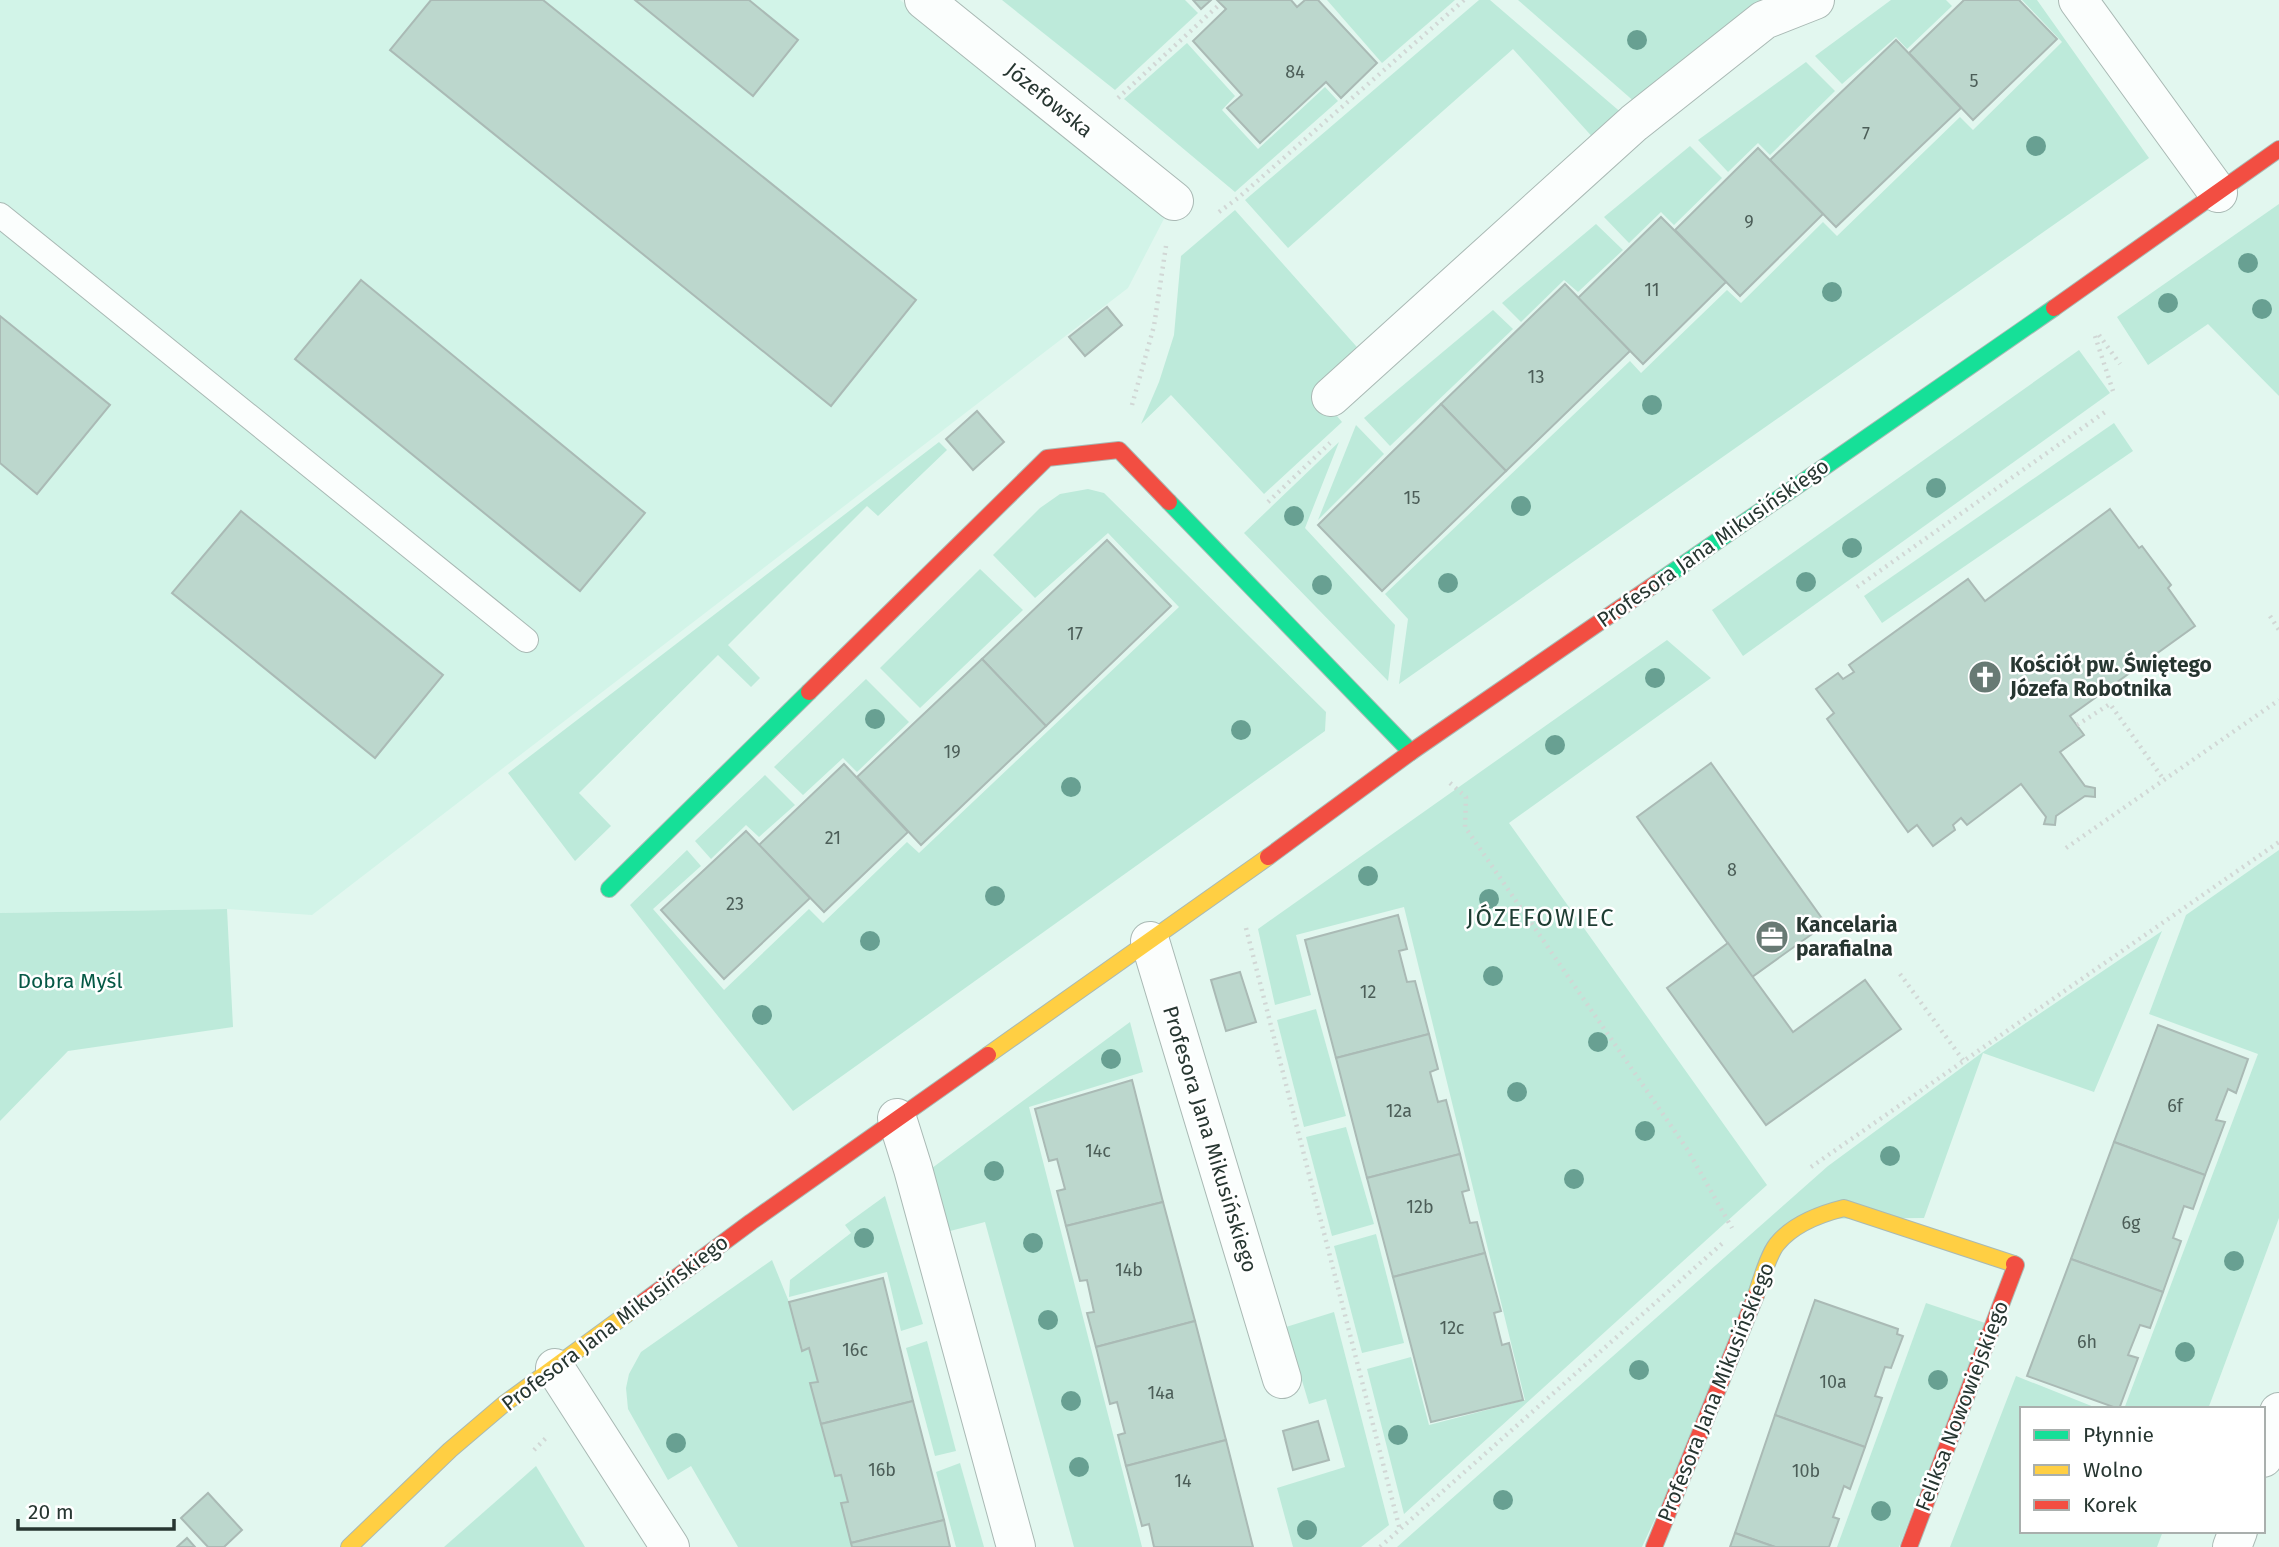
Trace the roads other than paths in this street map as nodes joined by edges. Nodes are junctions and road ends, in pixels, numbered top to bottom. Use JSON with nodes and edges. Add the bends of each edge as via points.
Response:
{"nodes":[{"id":1,"x":924,"y":0,"type":"edge"},
{"id":2,"x":1815,"y":0,"type":"edge"},
{"id":3,"x":2078,"y":0,"type":"edge"},
{"id":4,"x":2279,"y":149,"type":"edge"},
{"id":5,"x":2218,"y":193,"type":"junction"},
{"id":6,"x":1174,"y":201,"type":"dead end"},
{"id":7,"x":0,"y":215,"type":"edge"},
{"id":8,"x":1331,"y":397,"type":"dead end"},
{"id":9,"x":526,"y":640,"type":"dead end"},
{"id":10,"x":1411,"y":752,"type":"junction"},
{"id":11,"x":609,"y":889,"type":"dead end"},
{"id":12,"x":1150,"y":941,"type":"junction"},
{"id":13,"x":897,"y":1118,"type":"junction"},
{"id":14,"x":2016,"y":1265,"type":"joint"},
{"id":15,"x":555,"y":1368,"type":"junction"},
{"id":16,"x":1282,"y":1379,"type":"dead end"},
{"id":17,"x":2279,"y":1412,"type":"edge"},
{"id":18,"x":2265,"y":1452,"type":"edge"},
{"id":19,"x":349,"y":1547,"type":"edge"},
{"id":20,"x":670,"y":1547,"type":"edge"},
{"id":21,"x":1016,"y":1547,"type":"edge"},
{"id":22,"x":1654,"y":1547,"type":"edge"},
{"id":23,"x":1909,"y":1547,"type":"edge"}],
"edges":[{"from":1,"to":6,"type":"street","name":"Józefowska"},
{"from":2,"to":8,"type":"street","via":[[1764,20],[1634,123]]},
{"from":3,"to":5,"type":"street"},
{"from":4,"to":5,"type":"street","name":"Profesora Jana Mikusińskiego"},
{"from":5,"to":10,"type":"street","name":"Profesora Jana Mikusińskiego"},
{"from":7,"to":9,"type":"lane"},
{"from":10,"to":11,"type":"street","via":[[1119,450],[1046,458]]},
{"from":10,"to":12,"type":"street","name":"Profesora Jana Mikusińskiego"},
{"from":12,"to":13,"type":"street","name":"Profesora Jana Mikusińskiego"},
{"from":12,"to":16,"type":"street","name":"Profesora Jana Mikusińskiego"},
{"from":13,"to":15,"type":"street","name":"Profesora Jana Mikusińskiego"},
{"from":13,"to":21,"type":"street"},
{"from":14,"to":22,"type":"street","name":"Profesora Jana Mikusińskiego","via":[[1844,1208],[1820,1213],[1799,1226],[1776,1245]]},
{"from":14,"to":23,"type":"street","name":"Feliksa Nowowiejskiego"},
{"from":15,"to":19,"type":"street","name":"Profesora Jana Mikusińskiego","via":[[450,1450]]},
{"from":15,"to":20,"type":"street"},
{"from":17,"to":18,"type":"street"}]}
